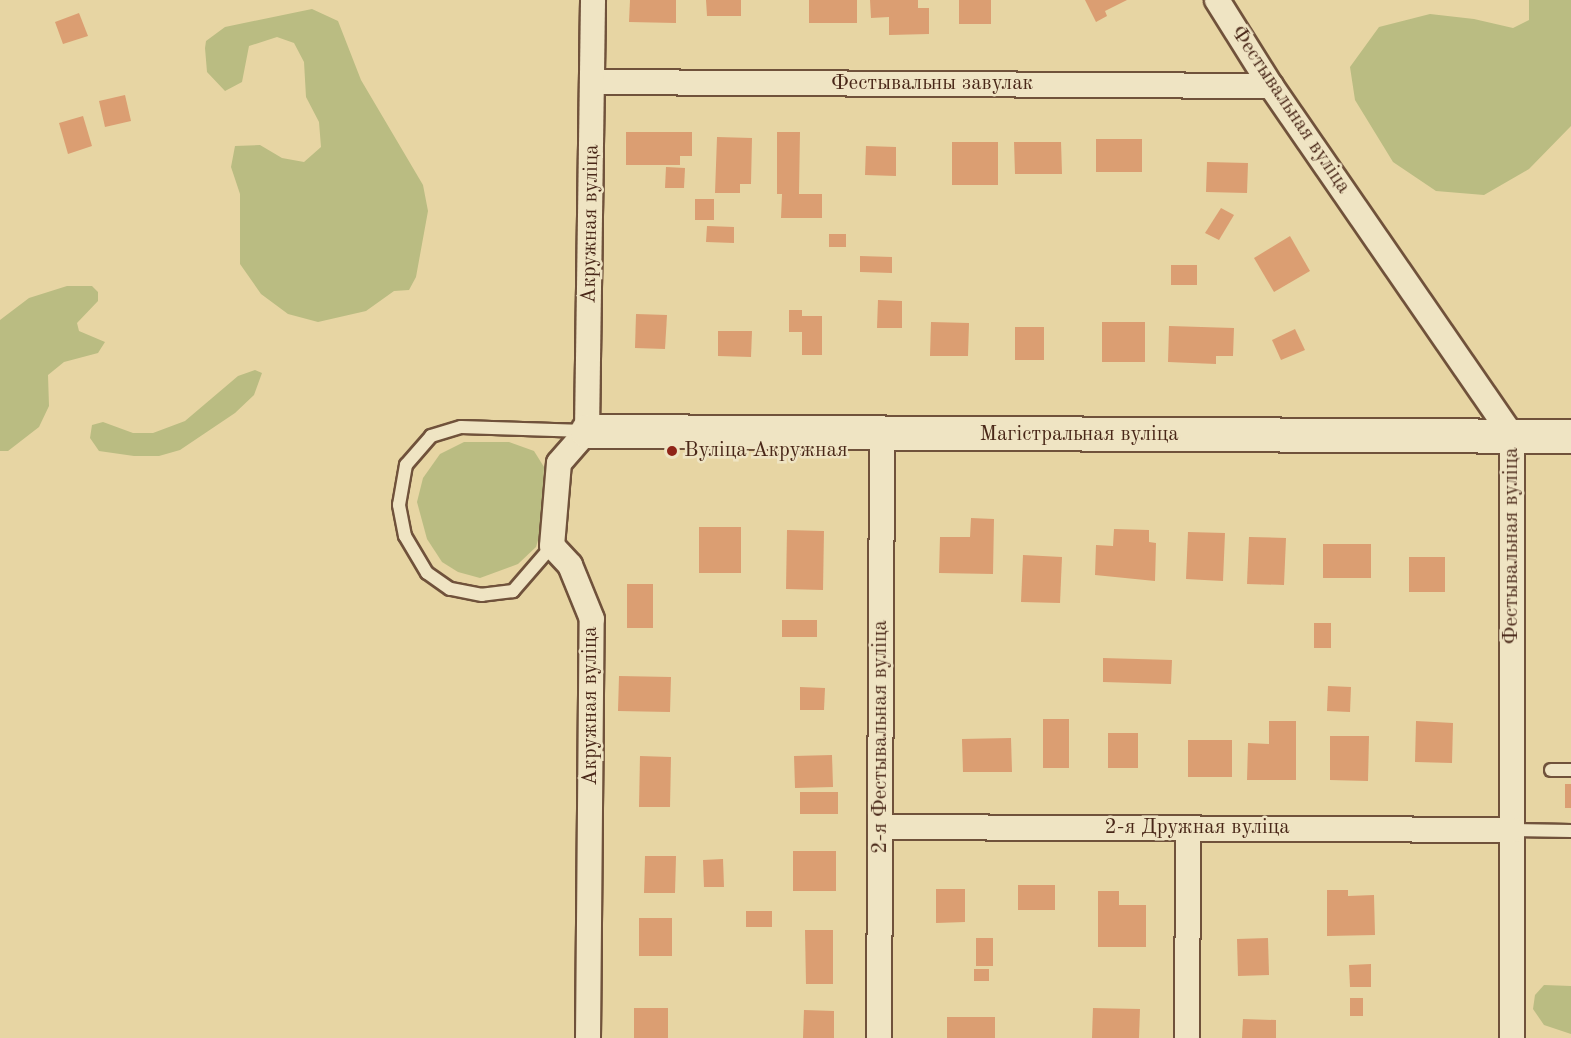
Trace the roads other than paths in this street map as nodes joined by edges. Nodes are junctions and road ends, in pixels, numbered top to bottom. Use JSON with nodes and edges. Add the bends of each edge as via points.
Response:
{"nodes":[{"id":1,"x":593,"y":0,"type":"edge"},
{"id":2,"x":1217,"y":0,"type":"edge"},
{"id":3,"x":593,"y":82,"type":"junction"},
{"id":4,"x":1271,"y":86,"type":"junction"},
{"id":5,"x":587,"y":431,"type":"junction"},
{"id":6,"x":882,"y":435,"type":"junction"},
{"id":7,"x":1512,"y":436,"type":"junction"},
{"id":8,"x":1571,"y":436,"type":"edge"},
{"id":9,"x":552,"y":546,"type":"junction"},
{"id":10,"x":1551,"y":770,"type":"dead end"},
{"id":11,"x":1571,"y":770,"type":"edge"},
{"id":12,"x":880,"y":827,"type":"junction"},
{"id":13,"x":1188,"y":828,"type":"junction"},
{"id":14,"x":1513,"y":830,"type":"junction"},
{"id":15,"x":1571,"y":831,"type":"edge"},
{"id":16,"x":588,"y":1038,"type":"edge"},
{"id":17,"x":879,"y":1038,"type":"edge"},
{"id":18,"x":1187,"y":1038,"type":"edge"},
{"id":19,"x":1512,"y":1038,"type":"edge"}],
"edges":[{"from":1,"to":3,"type":"street","name":"Акружная вуліца"},
{"from":2,"to":4,"type":"street","name":"Фестывальная вуліца"},
{"from":3,"to":4,"type":"street","name":"Фестывальны завулак"},
{"from":3,"to":5,"type":"street","name":"Акружная вуліца"},
{"from":4,"to":7,"type":"street","name":"Фестывальная вуліца"},
{"from":5,"to":6,"type":"street","name":"Магістральная вуліца"},
{"from":5,"to":9,"type":"street","via":[[559,463]]},
{"from":5,"to":9,"type":"lane","via":[[461,427],[431,436],[406,465],[399,505],[405,536],[426,573],[450,589],[482,595],[513,591]]},
{"from":6,"to":7,"type":"street","name":"Магістральная вуліца"},
{"from":6,"to":12,"type":"street","name":"2-я Фестывальная вуліца"},
{"from":7,"to":8,"type":"street","name":"Магістральная вуліца"},
{"from":7,"to":14,"type":"street","name":"Фестывальная вуліца"},
{"from":9,"to":16,"type":"street","name":"Акружная вуліца","via":[[570,565],[592,619]]},
{"from":10,"to":11,"type":"lane"},
{"from":12,"to":13,"type":"street","name":"2-я Дружная вуліца"},
{"from":12,"to":17,"type":"street","name":"2-я Фестывальная вуліца"},
{"from":13,"to":14,"type":"street","name":"2-я Дружная вуліца"},
{"from":13,"to":18,"type":"street"},
{"from":14,"to":15,"type":"lane"},
{"from":14,"to":19,"type":"street","name":"Фестывальная вуліца"}]}
